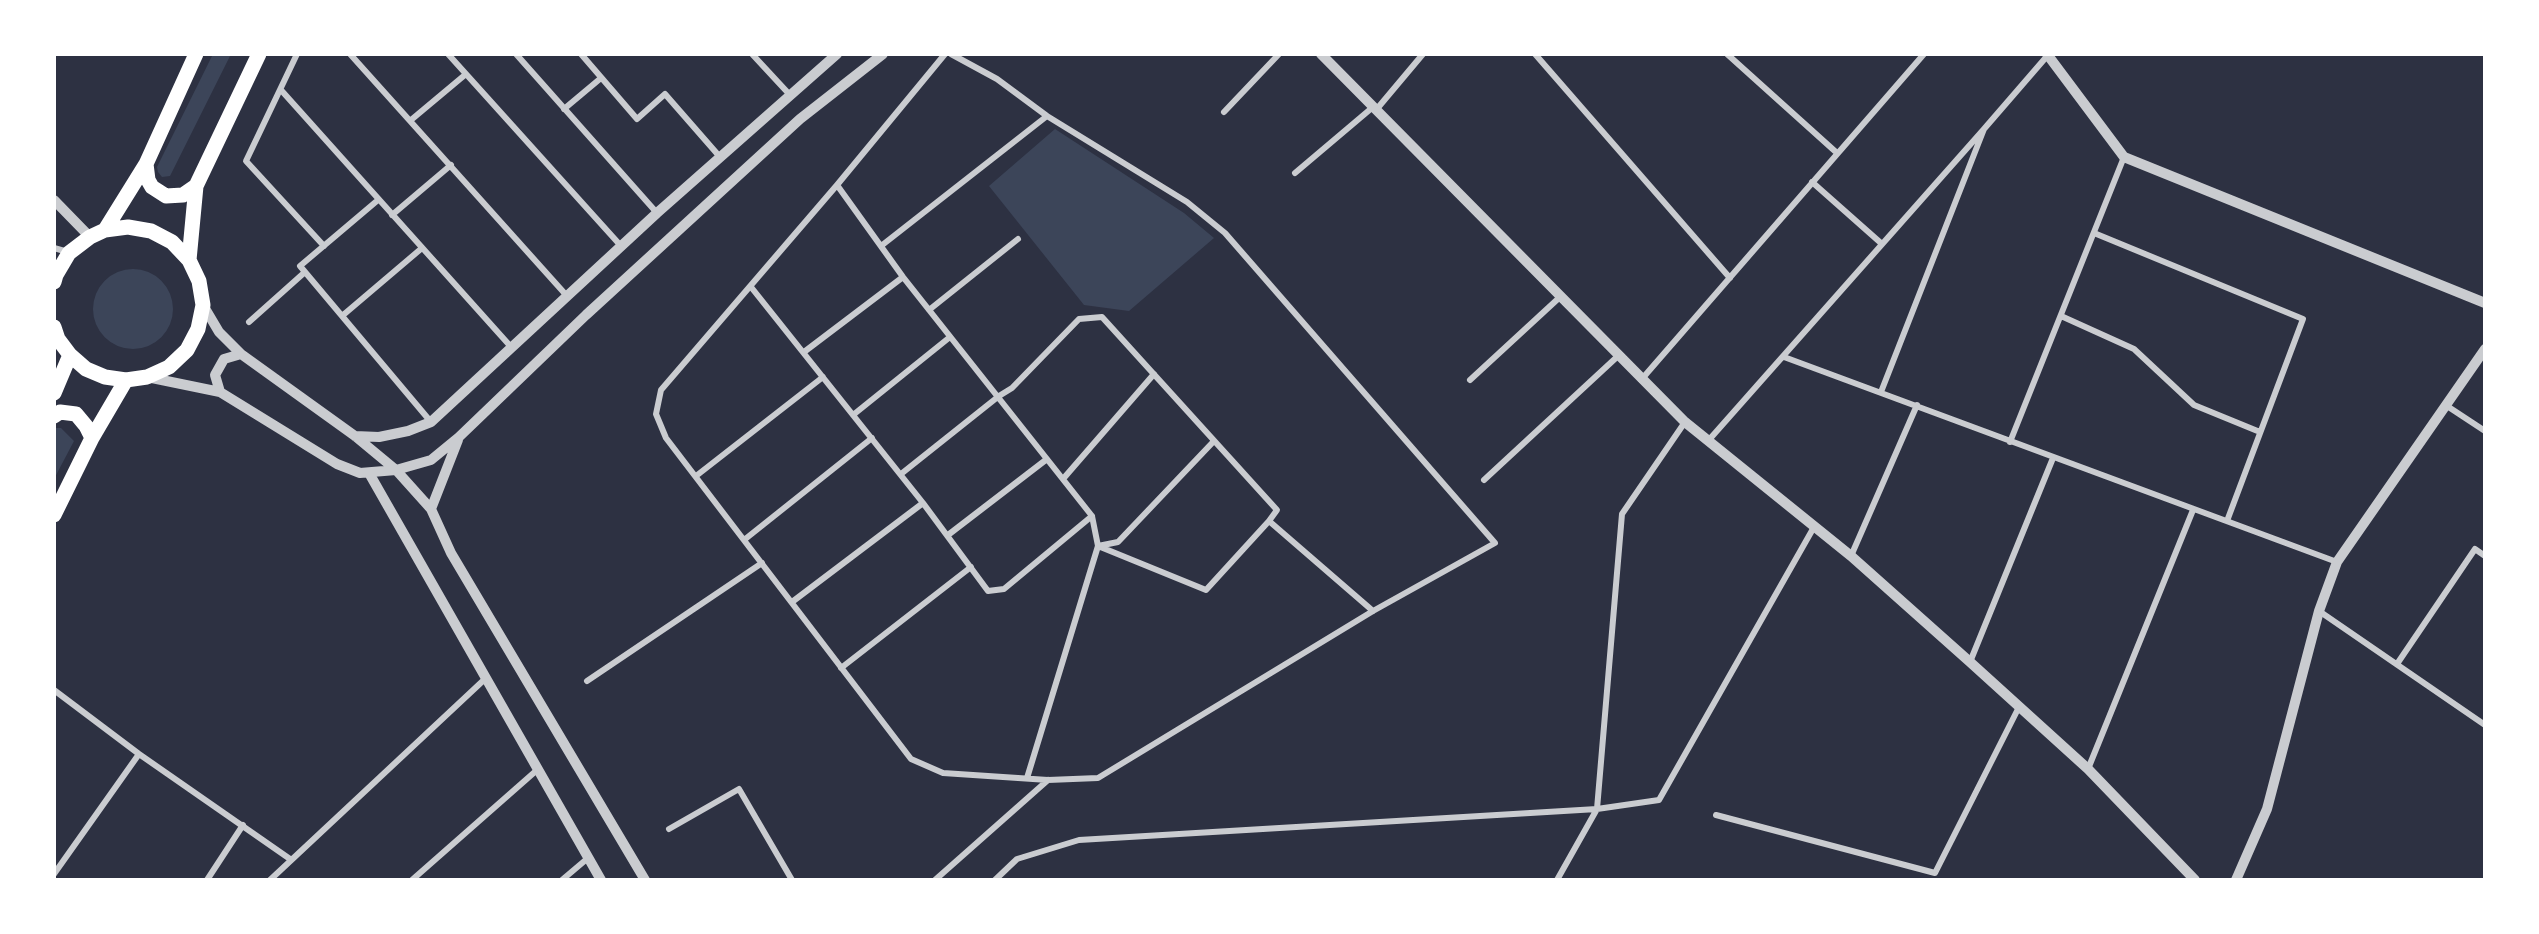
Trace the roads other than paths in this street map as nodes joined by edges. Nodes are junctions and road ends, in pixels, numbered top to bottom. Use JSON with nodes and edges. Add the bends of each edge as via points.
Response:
{"nodes":[{"id":1,"x":196,"y":54,"type":"edge"},
{"id":2,"x":258,"y":54,"type":"edge"},
{"id":3,"x":297,"y":54,"type":"edge"},
{"id":4,"x":350,"y":54,"type":"edge"},
{"id":5,"x":448,"y":54,"type":"edge"},
{"id":6,"x":516,"y":54,"type":"edge"},
{"id":7,"x":580,"y":54,"type":"edge"},
{"id":8,"x":752,"y":54,"type":"edge"},
{"id":9,"x":837,"y":54,"type":"edge"},
{"id":10,"x":883,"y":54,"type":"edge"},
{"id":11,"x":945,"y":54,"type":"edge"},
{"id":12,"x":951,"y":54,"type":"edge"},
{"id":13,"x":1279,"y":54,"type":"edge"},
{"id":14,"x":1321,"y":54,"type":"edge"},
{"id":15,"x":1424,"y":54,"type":"edge"},
{"id":16,"x":1535,"y":54,"type":"edge"},
{"id":17,"x":1727,"y":54,"type":"edge"},
{"id":18,"x":1924,"y":54,"type":"edge"},
{"id":19,"x":2047,"y":55,"type":"edge"},
{"id":20,"x":466,"y":74,"type":"junction"},
{"id":21,"x":601,"y":78,"type":"junction"},
{"id":22,"x":281,"y":90,"type":"junction"},
{"id":23,"x":790,"y":95,"type":"junction"},
{"id":24,"x":1375,"y":108,"type":"junction"},
{"id":25,"x":564,"y":109,"type":"junction"},
{"id":26,"x":1224,"y":112,"type":"dead end"},
{"id":27,"x":1047,"y":116,"type":"junction"},
{"id":28,"x":411,"y":120,"type":"junction"},
{"id":29,"x":1984,"y":129,"type":"junction"},
{"id":30,"x":1837,"y":153,"type":"junction"},
{"id":31,"x":720,"y":157,"type":"junction"},
{"id":32,"x":2124,"y":157,"type":"junction"},
{"id":33,"x":146,"y":164,"type":"junction"},
{"id":34,"x":451,"y":165,"type":"junction"},
{"id":35,"x":1295,"y":173,"type":"dead end"},
{"id":36,"x":1812,"y":182,"type":"junction"},
{"id":37,"x":837,"y":185,"type":"junction"},
{"id":38,"x":196,"y":186,"type":"junction"},
{"id":39,"x":54,"y":200,"type":"edge"},
{"id":40,"x":378,"y":200,"type":"junction"},
{"id":41,"x":657,"y":213,"type":"junction"},
{"id":42,"x":392,"y":215,"type":"junction"},
{"id":43,"x":105,"y":231,"type":"junction"},
{"id":44,"x":2094,"y":233,"type":"junction"},
{"id":45,"x":90,"y":237,"type":"junction"},
{"id":46,"x":1018,"y":238,"type":"dead end"},
{"id":47,"x":1882,"y":244,"type":"junction"},
{"id":48,"x":324,"y":246,"type":"junction"},
{"id":49,"x":621,"y":246,"type":"junction"},
{"id":50,"x":881,"y":246,"type":"junction"},
{"id":51,"x":54,"y":248,"type":"edge"},
{"id":52,"x":422,"y":248,"type":"junction"},
{"id":53,"x":69,"y":253,"type":"junction"},
{"id":54,"x":189,"y":260,"type":"junction"},
{"id":55,"x":305,"y":272,"type":"junction"},
{"id":56,"x":903,"y":277,"type":"junction"},
{"id":57,"x":1730,"y":278,"type":"junction"},
{"id":58,"x":54,"y":282,"type":"edge"},
{"id":59,"x":751,"y":287,"type":"junction"},
{"id":60,"x":567,"y":296,"type":"junction"},
{"id":61,"x":1560,"y":297,"type":"junction"},
{"id":62,"x":2485,"y":303,"type":"edge"},
{"id":63,"x":203,"y":305,"type":"junction"},
{"id":64,"x":929,"y":310,"type":"junction"},
{"id":65,"x":342,"y":316,"type":"junction"},
{"id":66,"x":2061,"y":316,"type":"junction"},
{"id":67,"x":249,"y":322,"type":"dead end"},
{"id":68,"x":54,"y":327,"type":"edge"},
{"id":69,"x":950,"y":337,"type":"junction"},
{"id":70,"x":512,"y":348,"type":"junction"},
{"id":71,"x":2485,"y":349,"type":"edge"},
{"id":72,"x":804,"y":352,"type":"junction"},
{"id":73,"x":240,"y":354,"type":"junction"},
{"id":74,"x":70,"y":355,"type":"junction"},
{"id":75,"x":1618,"y":356,"type":"junction"},
{"id":76,"x":1784,"y":357,"type":"junction"},
{"id":77,"x":1154,"y":374,"type":"junction"},
{"id":78,"x":147,"y":377,"type":"junction"},
{"id":79,"x":823,"y":377,"type":"junction"},
{"id":80,"x":126,"y":380,"type":"junction"},
{"id":81,"x":1470,"y":380,"type":"dead end"},
{"id":82,"x":1641,"y":380,"type":"junction"},
{"id":83,"x":220,"y":392,"type":"junction"},
{"id":84,"x":1881,"y":392,"type":"junction"},
{"id":85,"x":54,"y":393,"type":"edge"},
{"id":86,"x":999,"y":396,"type":"junction"},
{"id":87,"x":1917,"y":405,"type":"junction"},
{"id":88,"x":2447,"y":406,"type":"junction"},
{"id":89,"x":853,"y":415,"type":"junction"},
{"id":90,"x":54,"y":416,"type":"edge"},
{"id":91,"x":431,"y":422,"type":"junction"},
{"id":92,"x":1685,"y":422,"type":"junction"},
{"id":93,"x":2485,"y":431,"type":"edge"},
{"id":94,"x":2260,"y":432,"type":"junction"},
{"id":95,"x":355,"y":436,"type":"junction"},
{"id":96,"x":459,"y":437,"type":"junction"},
{"id":97,"x":92,"y":438,"type":"junction"},
{"id":98,"x":872,"y":438,"type":"junction"},
{"id":99,"x":1214,"y":441,"type":"junction"},
{"id":100,"x":1708,"y":441,"type":"junction"},
{"id":101,"x":2010,"y":442,"type":"junction"},
{"id":102,"x":2053,"y":458,"type":"junction"},
{"id":103,"x":1047,"y":459,"type":"junction"},
{"id":104,"x":396,"y":470,"type":"junction"},
{"id":105,"x":369,"y":473,"type":"junction"},
{"id":106,"x":901,"y":474,"type":"junction"},
{"id":107,"x":696,"y":476,"type":"junction"},
{"id":108,"x":1064,"y":479,"type":"junction"},
{"id":109,"x":1484,"y":480,"type":"dead end"},
{"id":110,"x":923,"y":503,"type":"junction"},
{"id":111,"x":431,"y":509,"type":"junction"},
{"id":112,"x":2193,"y":510,"type":"junction"},
{"id":113,"x":54,"y":515,"type":"edge"},
{"id":114,"x":1092,"y":516,"type":"junction"},
{"id":115,"x":1269,"y":521,"type":"junction"},
{"id":116,"x":2227,"y":521,"type":"junction"},
{"id":117,"x":1814,"y":527,"type":"junction"},
{"id":118,"x":948,"y":535,"type":"junction"},
{"id":119,"x":744,"y":540,"type":"junction"},
{"id":120,"x":1098,"y":546,"type":"junction"},
{"id":121,"x":1851,"y":556,"type":"junction"},
{"id":122,"x":2485,"y":556,"type":"edge"},
{"id":123,"x":2337,"y":562,"type":"junction"},
{"id":124,"x":762,"y":563,"type":"junction"},
{"id":125,"x":971,"y":567,"type":"junction"},
{"id":126,"x":792,"y":602,"type":"junction"},
{"id":127,"x":2319,"y":610,"type":"junction"},
{"id":128,"x":1373,"y":611,"type":"junction"},
{"id":129,"x":1970,"y":662,"type":"junction"},
{"id":130,"x":2397,"y":664,"type":"junction"},
{"id":131,"x":841,"y":668,"type":"junction"},
{"id":132,"x":486,"y":678,"type":"junction"},
{"id":133,"x":587,"y":681,"type":"dead end"},
{"id":134,"x":54,"y":690,"type":"edge"},
{"id":135,"x":2019,"y":707,"type":"junction"},
{"id":136,"x":2485,"y":725,"type":"edge"},
{"id":137,"x":139,"y":754,"type":"junction"},
{"id":138,"x":2088,"y":769,"type":"junction"},
{"id":139,"x":537,"y":770,"type":"junction"},
{"id":140,"x":1027,"y":778,"type":"junction"},
{"id":141,"x":1048,"y":780,"type":"junction"},
{"id":142,"x":1597,"y":809,"type":"junction"},
{"id":143,"x":1716,"y":815,"type":"dead end"},
{"id":144,"x":243,"y":825,"type":"junction"},
{"id":145,"x":669,"y":829,"type":"dead end"},
{"id":146,"x":588,"y":858,"type":"junction"},
{"id":147,"x":290,"y":859,"type":"junction"},
{"id":148,"x":54,"y":874,"type":"edge"},
{"id":149,"x":207,"y":880,"type":"edge"},
{"id":150,"x":270,"y":880,"type":"edge"},
{"id":151,"x":412,"y":880,"type":"edge"},
{"id":152,"x":561,"y":880,"type":"edge"},
{"id":153,"x":601,"y":880,"type":"edge"},
{"id":154,"x":645,"y":880,"type":"edge"},
{"id":155,"x":792,"y":880,"type":"edge"},
{"id":156,"x":935,"y":880,"type":"edge"},
{"id":157,"x":995,"y":880,"type":"edge"},
{"id":158,"x":1557,"y":880,"type":"edge"},
{"id":159,"x":2195,"y":880,"type":"edge"},
{"id":160,"x":2236,"y":880,"type":"edge"}],
"edges":[{"from":1,"to":33,"type":"main road"},
{"from":2,"to":38,"type":"main road"},
{"from":3,"to":22,"type":"street"},
{"from":4,"to":28,"type":"street"},
{"from":5,"to":20,"type":"street"},
{"from":6,"to":25,"type":"street"},
{"from":7,"to":21,"type":"street"},
{"from":8,"to":23,"type":"street"},
{"from":9,"to":23,"type":"street"},
{"from":10,"to":96,"type":"street","via":[[800,119]]},
{"from":11,"to":37,"type":"street"},
{"from":12,"to":27,"type":"street","via":[[997,79]]},
{"from":13,"to":26,"type":"street"},
{"from":14,"to":24,"type":"street"},
{"from":15,"to":24,"type":"street"},
{"from":16,"to":57,"type":"street"},
{"from":17,"to":30,"type":"street"},
{"from":18,"to":30,"type":"street"},
{"from":19,"to":29,"type":"street"},
{"from":19,"to":32,"type":"street"},
{"from":20,"to":28,"type":"street"},
{"from":20,"to":49,"type":"street"},
{"from":21,"to":25,"type":"street"},
{"from":21,"to":31,"type":"street","via":[[637,119],[665,94]]},
{"from":22,"to":40,"type":"street"},
{"from":22,"to":48,"type":"street","via":[[246,161]]},
{"from":23,"to":31,"type":"street"},
{"from":24,"to":35,"type":"street"},
{"from":24,"to":61,"type":"street"},
{"from":25,"to":41,"type":"street"},
{"from":27,"to":50,"type":"street"},
{"from":27,"to":128,"type":"street","via":[[1187,202],[1225,233],[1495,543]]},
{"from":28,"to":34,"type":"street"},
{"from":29,"to":47,"type":"street"},
{"from":29,"to":84,"type":"street"},
{"from":30,"to":36,"type":"street"},
{"from":31,"to":41,"type":"street"},
{"from":32,"to":44,"type":"street"},
{"from":32,"to":62,"type":"street"},
{"from":33,"to":38,"type":"main road","via":[[152,188],[166,196],[183,195]]},
{"from":33,"to":43,"type":"main road"},
{"from":34,"to":42,"type":"street"},
{"from":34,"to":60,"type":"street"},
{"from":36,"to":47,"type":"street"},
{"from":36,"to":57,"type":"street"},
{"from":37,"to":50,"type":"street"},
{"from":37,"to":59,"type":"street"},
{"from":38,"to":54,"type":"main road"},
{"from":39,"to":45,"type":"street"},
{"from":40,"to":42,"type":"street"},
{"from":40,"to":48,"type":"street"},
{"from":41,"to":49,"type":"street"},
{"from":42,"to":52,"type":"street"},
{"from":43,"to":45,"type":"main road"},
{"from":43,"to":54,"type":"main road","via":[[128,227],[151,231],[172,242]]},
{"from":44,"to":66,"type":"street"},
{"from":44,"to":94,"type":"street","via":[[2303,319]]},
{"from":45,"to":53,"type":"main road"},
{"from":46,"to":64,"type":"street"},
{"from":47,"to":76,"type":"street"},
{"from":48,"to":55,"type":"street","via":[[300,266]]},
{"from":49,"to":60,"type":"street"},
{"from":50,"to":56,"type":"street"},
{"from":51,"to":53,"type":"street"},
{"from":52,"to":65,"type":"street"},
{"from":52,"to":70,"type":"street"},
{"from":53,"to":58,"type":"main road"},
{"from":54,"to":63,"type":"main road","via":[[199,281]]},
{"from":55,"to":65,"type":"street"},
{"from":55,"to":67,"type":"street"},
{"from":56,"to":64,"type":"street"},
{"from":56,"to":72,"type":"street"},
{"from":57,"to":82,"type":"street"},
{"from":59,"to":72,"type":"street"},
{"from":59,"to":107,"type":"street","via":[[661,390],[656,414],[666,438]]},
{"from":60,"to":70,"type":"street"},
{"from":61,"to":75,"type":"street"},
{"from":61,"to":81,"type":"street"},
{"from":63,"to":73,"type":"street","via":[[219,332]]},
{"from":63,"to":78,"type":"main road","via":[[198,329],[187,350],[169,367]]},
{"from":64,"to":69,"type":"street"},
{"from":65,"to":91,"type":"street"},
{"from":66,"to":94,"type":"street","via":[[2134,349],[2194,405]]},
{"from":66,"to":101,"type":"street"},
{"from":68,"to":74,"type":"main road"},
{"from":69,"to":86,"type":"street"},
{"from":69,"to":89,"type":"street"},
{"from":70,"to":91,"type":"street"},
{"from":71,"to":88,"type":"street"},
{"from":72,"to":79,"type":"street"},
{"from":73,"to":83,"type":"street","via":[[224,358],[215,375]]},
{"from":73,"to":95,"type":"street"},
{"from":74,"to":80,"type":"main road","via":[[86,369]]},
{"from":74,"to":85,"type":"main road"},
{"from":75,"to":82,"type":"street"},
{"from":75,"to":109,"type":"street"},
{"from":76,"to":84,"type":"street"},
{"from":76,"to":100,"type":"street"},
{"from":77,"to":86,"type":"street","via":[[1102,317],[1079,319],[1012,388]]},
{"from":77,"to":99,"type":"street"},
{"from":77,"to":108,"type":"street"},
{"from":78,"to":80,"type":"main road"},
{"from":78,"to":83,"type":"street"},
{"from":79,"to":89,"type":"street"},
{"from":79,"to":107,"type":"street"},
{"from":80,"to":97,"type":"main road"},
{"from":82,"to":92,"type":"street"},
{"from":83,"to":105,"type":"street","via":[[337,464]]},
{"from":84,"to":87,"type":"street"},
{"from":86,"to":103,"type":"street"},
{"from":86,"to":106,"type":"street"},
{"from":87,"to":101,"type":"street"},
{"from":87,"to":121,"type":"street"},
{"from":88,"to":93,"type":"street"},
{"from":88,"to":123,"type":"street"},
{"from":89,"to":98,"type":"street"},
{"from":90,"to":97,"type":"main road","via":[[60,412],[76,414]]},
{"from":91,"to":95,"type":"street","via":[[379,437]]},
{"from":92,"to":100,"type":"street"},
{"from":92,"to":142,"type":"street","via":[[1622,514]]},
{"from":94,"to":116,"type":"street"},
{"from":95,"to":104,"type":"street"},
{"from":96,"to":104,"type":"street","via":[[431,460]]},
{"from":96,"to":111,"type":"street"},
{"from":97,"to":113,"type":"main road"},
{"from":98,"to":106,"type":"street"},
{"from":98,"to":119,"type":"street"},
{"from":99,"to":115,"type":"street","via":[[1277,510]]},
{"from":99,"to":120,"type":"street","via":[[1118,542]]},
{"from":100,"to":117,"type":"street"},
{"from":101,"to":102,"type":"street"},
{"from":102,"to":112,"type":"street"},
{"from":102,"to":129,"type":"street"},
{"from":103,"to":108,"type":"street"},
{"from":103,"to":118,"type":"street"},
{"from":104,"to":105,"type":"street"},
{"from":104,"to":111,"type":"street"},
{"from":105,"to":132,"type":"street"},
{"from":106,"to":110,"type":"street"},
{"from":107,"to":119,"type":"street"},
{"from":108,"to":114,"type":"street"},
{"from":110,"to":118,"type":"street"},
{"from":110,"to":126,"type":"street"},
{"from":111,"to":154,"type":"street","via":[[451,553]]},
{"from":112,"to":116,"type":"street"},
{"from":112,"to":138,"type":"street"},
{"from":114,"to":120,"type":"street"},
{"from":114,"to":125,"type":"street","via":[[1004,589],[988,591]]},
{"from":115,"to":120,"type":"street","via":[[1206,590]]},
{"from":115,"to":128,"type":"street"},
{"from":116,"to":123,"type":"street"},
{"from":117,"to":121,"type":"street"},
{"from":117,"to":142,"type":"street","via":[[1659,800]]},
{"from":118,"to":125,"type":"street"},
{"from":119,"to":124,"type":"street"},
{"from":120,"to":140,"type":"street"},
{"from":121,"to":129,"type":"street"},
{"from":122,"to":130,"type":"street","via":[[2475,549]]},
{"from":123,"to":127,"type":"street"},
{"from":124,"to":126,"type":"street"},
{"from":124,"to":133,"type":"street"},
{"from":125,"to":131,"type":"street"},
{"from":126,"to":131,"type":"street"},
{"from":127,"to":130,"type":"street"},
{"from":127,"to":160,"type":"street","via":[[2267,809]]},
{"from":128,"to":141,"type":"street","via":[[1098,778]]},
{"from":129,"to":135,"type":"street"},
{"from":130,"to":136,"type":"street"},
{"from":131,"to":140,"type":"street","via":[[911,759],[943,773]]},
{"from":132,"to":139,"type":"street"},
{"from":132,"to":147,"type":"street"},
{"from":134,"to":137,"type":"street"},
{"from":135,"to":138,"type":"street"},
{"from":135,"to":143,"type":"street","via":[[1935,873]]},
{"from":137,"to":144,"type":"street"},
{"from":137,"to":148,"type":"street"},
{"from":138,"to":159,"type":"street"},
{"from":139,"to":146,"type":"street"},
{"from":139,"to":151,"type":"street"},
{"from":140,"to":141,"type":"street"},
{"from":141,"to":156,"type":"street"},
{"from":142,"to":157,"type":"street","via":[[1079,840],[1017,859]]},
{"from":142,"to":158,"type":"street"},
{"from":144,"to":147,"type":"street"},
{"from":144,"to":149,"type":"street"},
{"from":145,"to":155,"type":"street","via":[[739,789]]},
{"from":146,"to":152,"type":"street"},
{"from":146,"to":153,"type":"street"},
{"from":147,"to":150,"type":"street"}]}
